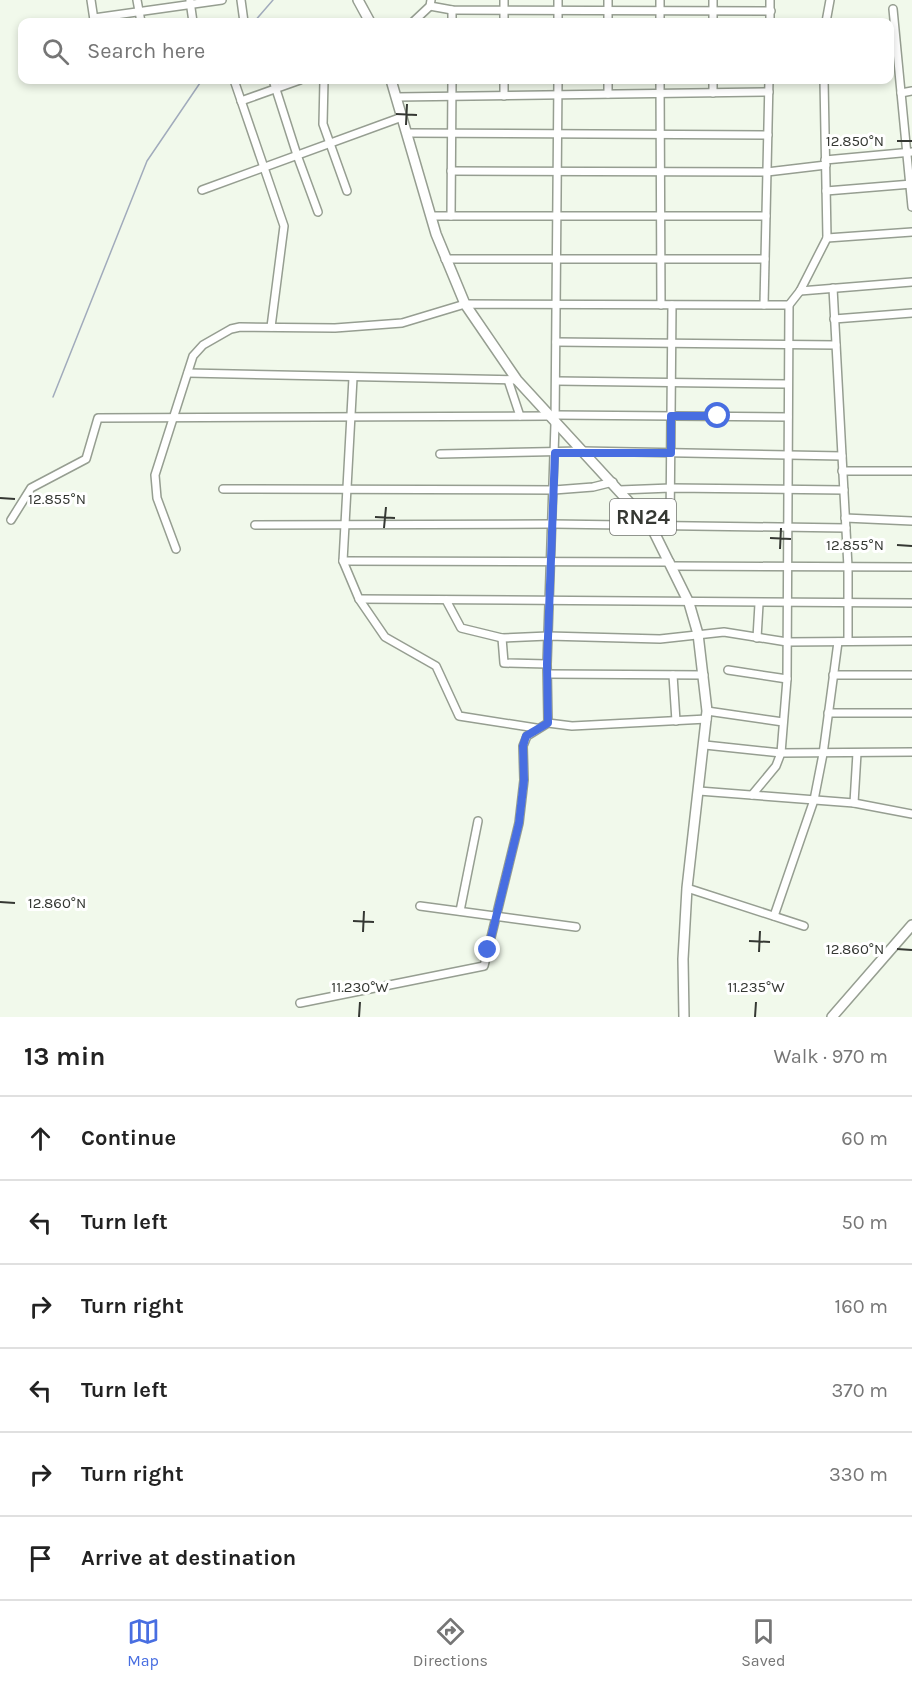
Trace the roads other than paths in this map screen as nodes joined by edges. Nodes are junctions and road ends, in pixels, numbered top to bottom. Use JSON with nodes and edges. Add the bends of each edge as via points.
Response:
{"nodes":[{"id":1,"x":91,"y":0,"type":"edge"},
{"id":2,"x":137,"y":0,"type":"edge"},
{"id":3,"x":222,"y":0,"type":"edge"},
{"id":4,"x":241,"y":0,"type":"edge"},
{"id":5,"x":358,"y":0,"type":"edge"},
{"id":6,"x":504,"y":0,"type":"edge"},
{"id":7,"x":558,"y":0,"type":"edge"},
{"id":8,"x":608,"y":0,"type":"edge"},
{"id":9,"x":660,"y":0,"type":"edge"},
{"id":10,"x":713,"y":0,"type":"edge"},
{"id":11,"x":770,"y":0,"type":"edge"},
{"id":12,"x":830,"y":0,"type":"edge"},
{"id":13,"x":190,"y":2,"type":"edge"},
{"id":14,"x":431,"y":3,"type":"edge"},
{"id":15,"x":893,"y":9,"type":"dead end"},
{"id":16,"x":452,"y":10,"type":"junction"},
{"id":17,"x":504,"y":11,"type":"junction"},
{"id":18,"x":558,"y":11,"type":"junction"},
{"id":19,"x":608,"y":11,"type":"junction"},
{"id":20,"x":660,"y":11,"type":"junction"},
{"id":21,"x":713,"y":11,"type":"junction"},
{"id":22,"x":771,"y":11,"type":"junction"},
{"id":23,"x":139,"y":12,"type":"junction"},
{"id":24,"x":94,"y":18,"type":"edge"},
{"id":25,"x":105,"y":18,"type":"edge"},
{"id":26,"x":140,"y":18,"type":"edge"},
{"id":27,"x":192,"y":18,"type":"edge"},
{"id":28,"x":243,"y":18,"type":"edge"},
{"id":29,"x":368,"y":18,"type":"edge"},
{"id":30,"x":417,"y":18,"type":"edge"},
{"id":31,"x":452,"y":18,"type":"edge"},
{"id":32,"x":504,"y":18,"type":"edge"},
{"id":33,"x":558,"y":18,"type":"edge"},
{"id":34,"x":608,"y":18,"type":"edge"},
{"id":35,"x":660,"y":18,"type":"edge"},
{"id":36,"x":713,"y":18,"type":"edge"},
{"id":37,"x":770,"y":18,"type":"edge"},
{"id":38,"x":827,"y":18,"type":"edge"},
{"id":39,"x":894,"y":18,"type":"edge"},
{"id":40,"x":894,"y":20,"type":"edge"},
{"id":41,"x":235,"y":84,"type":"edge"},
{"id":42,"x":273,"y":84,"type":"edge"},
{"id":43,"x":288,"y":84,"type":"edge"},
{"id":44,"x":324,"y":84,"type":"edge"},
{"id":45,"x":392,"y":84,"type":"edge"},
{"id":46,"x":452,"y":84,"type":"edge"},
{"id":47,"x":504,"y":84,"type":"edge"},
{"id":48,"x":558,"y":84,"type":"edge"},
{"id":49,"x":608,"y":84,"type":"edge"},
{"id":50,"x":660,"y":84,"type":"edge"},
{"id":51,"x":713,"y":84,"type":"edge"},
{"id":52,"x":769,"y":84,"type":"edge"},
{"id":53,"x":824,"y":84,"type":"edge"},
{"id":54,"x":274,"y":89,"type":"junction"},
{"id":55,"x":912,"y":91,"type":"edge"},
{"id":56,"x":769,"y":92,"type":"junction"},
{"id":57,"x":713,"y":93,"type":"junction"},
{"id":58,"x":901,"y":93,"type":"junction"},
{"id":59,"x":608,"y":94,"type":"junction"},
{"id":60,"x":660,"y":94,"type":"junction"},
{"id":61,"x":557,"y":95,"type":"junction"},
{"id":62,"x":452,"y":96,"type":"junction"},
{"id":63,"x":504,"y":96,"type":"junction"},
{"id":64,"x":396,"y":97,"type":"junction"},
{"id":65,"x":241,"y":100,"type":"junction"},
{"id":66,"x":402,"y":117,"type":"junction"},
{"id":67,"x":407,"y":133,"type":"junction"},
{"id":68,"x":451,"y":134,"type":"junction"},
{"id":69,"x":557,"y":134,"type":"junction"},
{"id":70,"x":660,"y":135,"type":"junction"},
{"id":71,"x":768,"y":135,"type":"junction"},
{"id":72,"x":330,"y":143,"type":"junction"},
{"id":73,"x":909,"y":152,"type":"edge"},
{"id":74,"x":297,"y":155,"type":"junction"},
{"id":75,"x":826,"y":162,"type":"junction"},
{"id":76,"x":263,"y":168,"type":"junction"},
{"id":77,"x":451,"y":171,"type":"junction"},
{"id":78,"x":557,"y":171,"type":"junction"},
{"id":79,"x":661,"y":172,"type":"junction"},
{"id":80,"x":767,"y":172,"type":"junction"},
{"id":81,"x":911,"y":184,"type":"edge"},
{"id":82,"x":202,"y":190,"type":"dead end"},
{"id":83,"x":347,"y":191,"type":"dead end"},
{"id":84,"x":826,"y":191,"type":"junction"},
{"id":85,"x":912,"y":207,"type":"edge"},
{"id":86,"x":318,"y":212,"type":"dead end"},
{"id":87,"x":431,"y":216,"type":"junction"},
{"id":88,"x":451,"y":216,"type":"junction"},
{"id":89,"x":557,"y":216,"type":"junction"},
{"id":90,"x":661,"y":216,"type":"junction"},
{"id":91,"x":766,"y":216,"type":"junction"},
{"id":92,"x":912,"y":232,"type":"edge"},
{"id":93,"x":827,"y":238,"type":"junction"},
{"id":94,"x":446,"y":259,"type":"junction"},
{"id":95,"x":556,"y":259,"type":"junction"},
{"id":96,"x":661,"y":259,"type":"junction"},
{"id":97,"x":765,"y":259,"type":"junction"},
{"id":98,"x":912,"y":282,"type":"edge"},
{"id":99,"x":832,"y":288,"type":"junction"},
{"id":100,"x":800,"y":291,"type":"junction"},
{"id":101,"x":465,"y":304,"type":"junction"},
{"id":102,"x":556,"y":304,"type":"junction"},
{"id":103,"x":661,"y":305,"type":"junction"},
{"id":104,"x":672,"y":305,"type":"junction"},
{"id":105,"x":764,"y":305,"type":"junction"},
{"id":106,"x":789,"y":305,"type":"junction"},
{"id":107,"x":912,"y":313,"type":"edge"},
{"id":108,"x":834,"y":319,"type":"junction"},
{"id":109,"x":271,"y":327,"type":"junction"},
{"id":110,"x":556,"y":342,"type":"junction"},
{"id":111,"x":672,"y":344,"type":"junction"},
{"id":112,"x":789,"y":345,"type":"junction"},
{"id":113,"x":836,"y":345,"type":"junction"},
{"id":114,"x":188,"y":373,"type":"junction"},
{"id":115,"x":353,"y":378,"type":"junction"},
{"id":116,"x":512,"y":380,"type":"junction"},
{"id":117,"x":556,"y":381,"type":"junction"},
{"id":118,"x":672,"y":382,"type":"junction"},
{"id":119,"x":788,"y":384,"type":"junction"},
{"id":120,"x":352,"y":416,"type":"junction"},
{"id":121,"x":520,"y":416,"type":"junction"},
{"id":122,"x":671,"y":416,"type":"junction"},
{"id":123,"x":174,"y":417,"type":"junction"},
{"id":124,"x":788,"y":417,"type":"junction"},
{"id":125,"x":553,"y":418,"type":"junction"},
{"id":126,"x":582,"y":451,"type":"junction"},
{"id":127,"x":555,"y":453,"type":"junction"},
{"id":128,"x":671,"y":453,"type":"junction"},
{"id":129,"x":440,"y":454,"type":"dead end"},
{"id":130,"x":788,"y":455,"type":"junction"},
{"id":131,"x":842,"y":456,"type":"junction"},
{"id":132,"x":842,"y":471,"type":"junction"},
{"id":133,"x":912,"y":471,"type":"edge"},
{"id":134,"x":616,"y":486,"type":"junction"},
{"id":135,"x":671,"y":488,"type":"junction"},
{"id":136,"x":223,"y":489,"type":"dead end"},
{"id":137,"x":787,"y":489,"type":"junction"},
{"id":138,"x":345,"y":490,"type":"junction"},
{"id":139,"x":554,"y":490,"type":"junction"},
{"id":140,"x":844,"y":490,"type":"junction"},
{"id":141,"x":845,"y":518,"type":"junction"},
{"id":142,"x":11,"y":520,"type":"dead end"},
{"id":143,"x":912,"y":521,"type":"edge"},
{"id":144,"x":552,"y":524,"type":"junction"},
{"id":145,"x":255,"y":525,"type":"dead end"},
{"id":146,"x":344,"y":526,"type":"junction"},
{"id":147,"x":651,"y":526,"type":"junction"},
{"id":148,"x":670,"y":527,"type":"junction"},
{"id":149,"x":787,"y":528,"type":"junction"},
{"id":150,"x":846,"y":528,"type":"junction"},
{"id":151,"x":176,"y":549,"type":"dead end"},
{"id":152,"x":343,"y":561,"type":"junction"},
{"id":153,"x":550,"y":562,"type":"junction"},
{"id":154,"x":671,"y":564,"type":"junction"},
{"id":155,"x":786,"y":567,"type":"junction"},
{"id":156,"x":848,"y":567,"type":"junction"},
{"id":157,"x":912,"y":567,"type":"edge"},
{"id":158,"x":358,"y":599,"type":"junction"},
{"id":159,"x":446,"y":600,"type":"junction"},
{"id":160,"x":549,"y":600,"type":"junction"},
{"id":161,"x":689,"y":603,"type":"junction"},
{"id":162,"x":848,"y":603,"type":"junction"},
{"id":163,"x":912,"y":603,"type":"edge"},
{"id":164,"x":759,"y":604,"type":"junction"},
{"id":165,"x":786,"y":604,"type":"junction"},
{"id":166,"x":698,"y":634,"type":"junction"},
{"id":167,"x":548,"y":636,"type":"junction"},
{"id":168,"x":502,"y":638,"type":"junction"},
{"id":169,"x":757,"y":638,"type":"junction"},
{"id":170,"x":912,"y":640,"type":"edge"},
{"id":171,"x":848,"y":641,"type":"junction"},
{"id":172,"x":786,"y":642,"type":"junction"},
{"id":173,"x":838,"y":642,"type":"junction"},
{"id":174,"x":547,"y":664,"type":"junction"},
{"id":175,"x":728,"y":670,"type":"dead end"},
{"id":176,"x":548,"y":674,"type":"junction"},
{"id":177,"x":673,"y":675,"type":"junction"},
{"id":178,"x":704,"y":675,"type":"junction"},
{"id":179,"x":833,"y":675,"type":"junction"},
{"id":180,"x":912,"y":675,"type":"edge"},
{"id":181,"x":787,"y":679,"type":"junction"},
{"id":182,"x":828,"y":713,"type":"junction"},
{"id":183,"x":912,"y":713,"type":"edge"},
{"id":184,"x":707,"y":715,"type":"junction"},
{"id":185,"x":676,"y":721,"type":"junction"},
{"id":186,"x":783,"y":722,"type":"junction"},
{"id":187,"x":548,"y":723,"type":"junction"},
{"id":188,"x":536,"y":728,"type":"junction"},
{"id":189,"x":705,"y":745,"type":"junction"},
{"id":190,"x":912,"y":752,"type":"edge"},
{"id":191,"x":781,"y":753,"type":"junction"},
{"id":192,"x":857,"y":753,"type":"junction"},
{"id":193,"x":823,"y":754,"type":"junction"},
{"id":194,"x":699,"y":791,"type":"junction"},
{"id":195,"x":752,"y":795,"type":"junction"},
{"id":196,"x":814,"y":800,"type":"junction"},
{"id":197,"x":854,"y":802,"type":"junction"},
{"id":198,"x":912,"y":814,"type":"edge"},
{"id":199,"x":478,"y":821,"type":"dead end"},
{"id":200,"x":687,"y":888,"type":"junction"},
{"id":201,"x":420,"y":906,"type":"dead end"},
{"id":202,"x":460,"y":911,"type":"junction"},
{"id":203,"x":774,"y":916,"type":"junction"},
{"id":204,"x":497,"y":917,"type":"junction"},
{"id":205,"x":912,"y":925,"type":"edge"},
{"id":206,"x":804,"y":926,"type":"dead end"},
{"id":207,"x":576,"y":927,"type":"dead end"},
{"id":208,"x":300,"y":1003,"type":"dead end"},
{"id":209,"x":684,"y":1017,"type":"edge"},
{"id":210,"x":832,"y":1017,"type":"edge"}],
"edges":[{"from":1,"to":24,"type":"street"},
{"from":2,"to":23,"type":"street"},
{"from":3,"to":13,"type":"street"},
{"from":4,"to":28,"type":"street"},
{"from":5,"to":29,"type":"main road"},
{"from":6,"to":17,"type":"street"},
{"from":7,"to":18,"type":"street"},
{"from":8,"to":19,"type":"street"},
{"from":9,"to":20,"type":"street"},
{"from":10,"to":21,"type":"street"},
{"from":11,"to":22,"type":"street"},
{"from":12,"to":38,"type":"street"},
{"from":13,"to":23,"type":"street"},
{"from":13,"to":27,"type":"street"},
{"from":14,"to":16,"type":"street"},
{"from":14,"to":30,"type":"street"},
{"from":15,"to":39,"type":"street"},
{"from":16,"to":17,"type":"street"},
{"from":16,"to":31,"type":"street"},
{"from":17,"to":18,"type":"street"},
{"from":17,"to":32,"type":"street"},
{"from":18,"to":19,"type":"street"},
{"from":18,"to":33,"type":"street"},
{"from":19,"to":20,"type":"street"},
{"from":19,"to":34,"type":"street"},
{"from":20,"to":21,"type":"street"},
{"from":20,"to":35,"type":"street"},
{"from":21,"to":22,"type":"street"},
{"from":21,"to":36,"type":"street"},
{"from":22,"to":37,"type":"street"},
{"from":23,"to":25,"type":"street"},
{"from":23,"to":26,"type":"street"},
{"from":40,"to":58,"type":"street"},
{"from":41,"to":65,"type":"street"},
{"from":42,"to":54,"type":"street"},
{"from":43,"to":54,"type":"street"},
{"from":44,"to":72,"type":"street","via":[[323,124]]},
{"from":45,"to":64,"type":"main road","number":"RN24"},
{"from":46,"to":62,"type":"street"},
{"from":47,"to":63,"type":"street"},
{"from":48,"to":61,"type":"street"},
{"from":49,"to":59,"type":"street"},
{"from":50,"to":60,"type":"street"},
{"from":51,"to":57,"type":"street"},
{"from":52,"to":56,"type":"street"},
{"from":53,"to":75,"type":"street"},
{"from":54,"to":65,"type":"street"},
{"from":54,"to":74,"type":"street"},
{"from":55,"to":58,"type":"street"},
{"from":56,"to":57,"type":"street"},
{"from":56,"to":71,"type":"street"},
{"from":57,"to":60,"type":"street"},
{"from":58,"to":73,"type":"street"},
{"from":59,"to":60,"type":"street"},
{"from":59,"to":61,"type":"street"},
{"from":60,"to":70,"type":"street"},
{"from":61,"to":63,"type":"street"},
{"from":61,"to":69,"type":"street"},
{"from":62,"to":63,"type":"street"},
{"from":62,"to":64,"type":"street"},
{"from":62,"to":68,"type":"street"},
{"from":64,"to":66,"type":"main road","number":"RN24"},
{"from":65,"to":76,"type":"street"},
{"from":66,"to":67,"type":"main road","number":"RN24"},
{"from":66,"to":72,"type":"street"},
{"from":67,"to":68,"type":"street"},
{"from":67,"to":87,"type":"main road","number":"RN24"},
{"from":68,"to":69,"type":"street"},
{"from":68,"to":77,"type":"street"},
{"from":69,"to":70,"type":"street"},
{"from":69,"to":78,"type":"street"},
{"from":70,"to":71,"type":"street"},
{"from":70,"to":79,"type":"street"},
{"from":71,"to":80,"type":"street"},
{"from":72,"to":74,"type":"street"},
{"from":72,"to":83,"type":"street"},
{"from":73,"to":75,"type":"street"},
{"from":73,"to":81,"type":"street"},
{"from":74,"to":76,"type":"street"},
{"from":74,"to":86,"type":"street"},
{"from":75,"to":80,"type":"street"},
{"from":75,"to":84,"type":"street"},
{"from":76,"to":82,"type":"street"},
{"from":76,"to":109,"type":"street","via":[[284,226]]},
{"from":77,"to":78,"type":"street"},
{"from":77,"to":88,"type":"street"},
{"from":78,"to":79,"type":"street"},
{"from":78,"to":89,"type":"street"},
{"from":79,"to":80,"type":"street"},
{"from":79,"to":90,"type":"street"},
{"from":80,"to":91,"type":"street"},
{"from":81,"to":84,"type":"street"},
{"from":81,"to":85,"type":"street"},
{"from":84,"to":93,"type":"street"},
{"from":87,"to":88,"type":"street"},
{"from":87,"to":94,"type":"main road","number":"RN24"},
{"from":88,"to":89,"type":"street"},
{"from":89,"to":90,"type":"street"},
{"from":89,"to":95,"type":"street"},
{"from":90,"to":91,"type":"street"},
{"from":90,"to":96,"type":"street"},
{"from":91,"to":97,"type":"street"},
{"from":92,"to":93,"type":"street"},
{"from":93,"to":100,"type":"street"},
{"from":94,"to":95,"type":"street"},
{"from":94,"to":101,"type":"main road","number":"RN24"},
{"from":95,"to":96,"type":"street"},
{"from":95,"to":102,"type":"street"},
{"from":96,"to":97,"type":"street"},
{"from":96,"to":103,"type":"street"},
{"from":97,"to":105,"type":"street"},
{"from":98,"to":99,"type":"street"},
{"from":99,"to":100,"type":"street"},
{"from":99,"to":108,"type":"street"},
{"from":100,"to":106,"type":"street"},
{"from":101,"to":102,"type":"street"},
{"from":101,"to":109,"type":"street","via":[[402,323]]},
{"from":101,"to":116,"type":"main road","number":"RN24"},
{"from":102,"to":103,"type":"street"},
{"from":102,"to":110,"type":"street"},
{"from":103,"to":104,"type":"street"},
{"from":104,"to":105,"type":"street"},
{"from":104,"to":111,"type":"street"},
{"from":105,"to":106,"type":"street"},
{"from":106,"to":112,"type":"street"},
{"from":107,"to":108,"type":"street"},
{"from":108,"to":113,"type":"street"},
{"from":109,"to":114,"type":"street","via":[[231,329],[203,345],[193,356]]},
{"from":110,"to":111,"type":"street"},
{"from":110,"to":117,"type":"street"},
{"from":111,"to":112,"type":"street"},
{"from":111,"to":118,"type":"street"},
{"from":112,"to":113,"type":"street"},
{"from":112,"to":119,"type":"street"},
{"from":113,"to":131,"type":"street"},
{"from":114,"to":115,"type":"street"},
{"from":114,"to":123,"type":"street"},
{"from":115,"to":116,"type":"street"},
{"from":115,"to":120,"type":"street"},
{"from":116,"to":121,"type":"street"},
{"from":116,"to":125,"type":"main road","number":"RN24"},
{"from":117,"to":118,"type":"street"},
{"from":117,"to":125,"type":"street"},
{"from":118,"to":119,"type":"street"},
{"from":118,"to":122,"type":"street"},
{"from":119,"to":124,"type":"street"},
{"from":120,"to":121,"type":"street"},
{"from":120,"to":123,"type":"street"},
{"from":120,"to":138,"type":"street"},
{"from":121,"to":125,"type":"street"},
{"from":122,"to":124,"type":"street"},
{"from":122,"to":125,"type":"street"},
{"from":122,"to":128,"type":"street"},
{"from":123,"to":142,"type":"street","via":[[98,418],[86,459],[31,488]]},
{"from":123,"to":151,"type":"street","via":[[155,475],[157,498]]},
{"from":124,"to":130,"type":"street"},
{"from":125,"to":126,"type":"main road","number":"RN24"},
{"from":125,"to":127,"type":"street"},
{"from":126,"to":127,"type":"street"},
{"from":126,"to":128,"type":"street"},
{"from":126,"to":134,"type":"main road","number":"RN24"},
{"from":127,"to":129,"type":"street"},
{"from":127,"to":139,"type":"street"},
{"from":128,"to":130,"type":"street"},
{"from":128,"to":135,"type":"street"},
{"from":130,"to":131,"type":"street"},
{"from":130,"to":137,"type":"street"},
{"from":131,"to":132,"type":"street"},
{"from":132,"to":133,"type":"street"},
{"from":132,"to":140,"type":"street"},
{"from":134,"to":135,"type":"street"},
{"from":134,"to":139,"type":"street"},
{"from":134,"to":147,"type":"main road","number":"RN24"},
{"from":135,"to":137,"type":"street"},
{"from":135,"to":148,"type":"street"},
{"from":136,"to":138,"type":"street"},
{"from":137,"to":140,"type":"street"},
{"from":137,"to":149,"type":"street"},
{"from":138,"to":139,"type":"street"},
{"from":138,"to":146,"type":"street"},
{"from":139,"to":144,"type":"street"},
{"from":140,"to":141,"type":"street"},
{"from":141,"to":143,"type":"street"},
{"from":141,"to":150,"type":"street"},
{"from":144,"to":146,"type":"street"},
{"from":144,"to":147,"type":"street"},
{"from":144,"to":153,"type":"street"},
{"from":145,"to":146,"type":"street"},
{"from":146,"to":152,"type":"street"},
{"from":147,"to":148,"type":"street"},
{"from":147,"to":154,"type":"main road","number":"RN24"},
{"from":148,"to":149,"type":"street"},
{"from":149,"to":150,"type":"street"},
{"from":149,"to":155,"type":"street"},
{"from":150,"to":156,"type":"street"},
{"from":152,"to":153,"type":"street"},
{"from":152,"to":158,"type":"street"},
{"from":153,"to":154,"type":"street"},
{"from":153,"to":160,"type":"street"},
{"from":154,"to":155,"type":"street"},
{"from":154,"to":161,"type":"main road","number":"RN24"},
{"from":155,"to":156,"type":"street"},
{"from":155,"to":165,"type":"street"},
{"from":156,"to":157,"type":"street"},
{"from":156,"to":162,"type":"street"},
{"from":158,"to":159,"type":"street"},
{"from":158,"to":188,"type":"street","via":[[385,637],[436,666],[463,719]]},
{"from":159,"to":160,"type":"street"},
{"from":159,"to":168,"type":"street","via":[[461,628]]},
{"from":160,"to":161,"type":"street"},
{"from":160,"to":167,"type":"street"},
{"from":161,"to":164,"type":"street"},
{"from":161,"to":166,"type":"main road","number":"RN24"},
{"from":162,"to":163,"type":"street"},
{"from":162,"to":165,"type":"street"},
{"from":162,"to":171,"type":"street"},
{"from":164,"to":165,"type":"street"},
{"from":164,"to":169,"type":"street"},
{"from":165,"to":172,"type":"street"},
{"from":166,"to":167,"type":"street","via":[[660,639]]},
{"from":166,"to":169,"type":"street","via":[[724,632]]},
{"from":166,"to":178,"type":"main road","number":"RN24"},
{"from":167,"to":168,"type":"street"},
{"from":167,"to":174,"type":"street"},
{"from":168,"to":174,"type":"street","via":[[504,663]]},
{"from":169,"to":172,"type":"street"},
{"from":170,"to":171,"type":"street"},
{"from":171,"to":173,"type":"street"},
{"from":172,"to":173,"type":"street"},
{"from":172,"to":181,"type":"street"},
{"from":173,"to":179,"type":"street"},
{"from":174,"to":176,"type":"street"},
{"from":175,"to":181,"type":"street"},
{"from":176,"to":177,"type":"street"},
{"from":176,"to":187,"type":"street"},
{"from":177,"to":178,"type":"street"},
{"from":177,"to":185,"type":"street"},
{"from":178,"to":184,"type":"main road","number":"RN24"},
{"from":179,"to":180,"type":"street"},
{"from":179,"to":182,"type":"street"},
{"from":181,"to":186,"type":"street"},
{"from":182,"to":183,"type":"street"},
{"from":182,"to":193,"type":"street"},
{"from":184,"to":185,"type":"street"},
{"from":184,"to":186,"type":"street"},
{"from":184,"to":189,"type":"main road","number":"RN24"},
{"from":185,"to":187,"type":"street","via":[[572,726]]},
{"from":186,"to":191,"type":"street"},
{"from":187,"to":188,"type":"street"},
{"from":188,"to":204,"type":"street","via":[[526,736],[523,746],[519,823]]},
{"from":189,"to":191,"type":"street"},
{"from":189,"to":194,"type":"main road","number":"RN24"},
{"from":190,"to":192,"type":"street"},
{"from":191,"to":193,"type":"street"},
{"from":191,"to":195,"type":"street","via":[[776,766]]},
{"from":192,"to":193,"type":"street"},
{"from":192,"to":197,"type":"street"},
{"from":193,"to":196,"type":"street"},
{"from":194,"to":195,"type":"street"},
{"from":194,"to":200,"type":"main road","number":"RN24"},
{"from":195,"to":196,"type":"street"},
{"from":196,"to":197,"type":"street"},
{"from":196,"to":203,"type":"street"},
{"from":197,"to":198,"type":"street"},
{"from":199,"to":202,"type":"street"},
{"from":200,"to":203,"type":"street"},
{"from":200,"to":209,"type":"main road","number":"RN24"},
{"from":201,"to":202,"type":"street"},
{"from":202,"to":204,"type":"street"},
{"from":203,"to":206,"type":"street"},
{"from":204,"to":207,"type":"street"},
{"from":204,"to":208,"type":"street","via":[[484,966]]},
{"from":205,"to":210,"type":"main road"}]}
